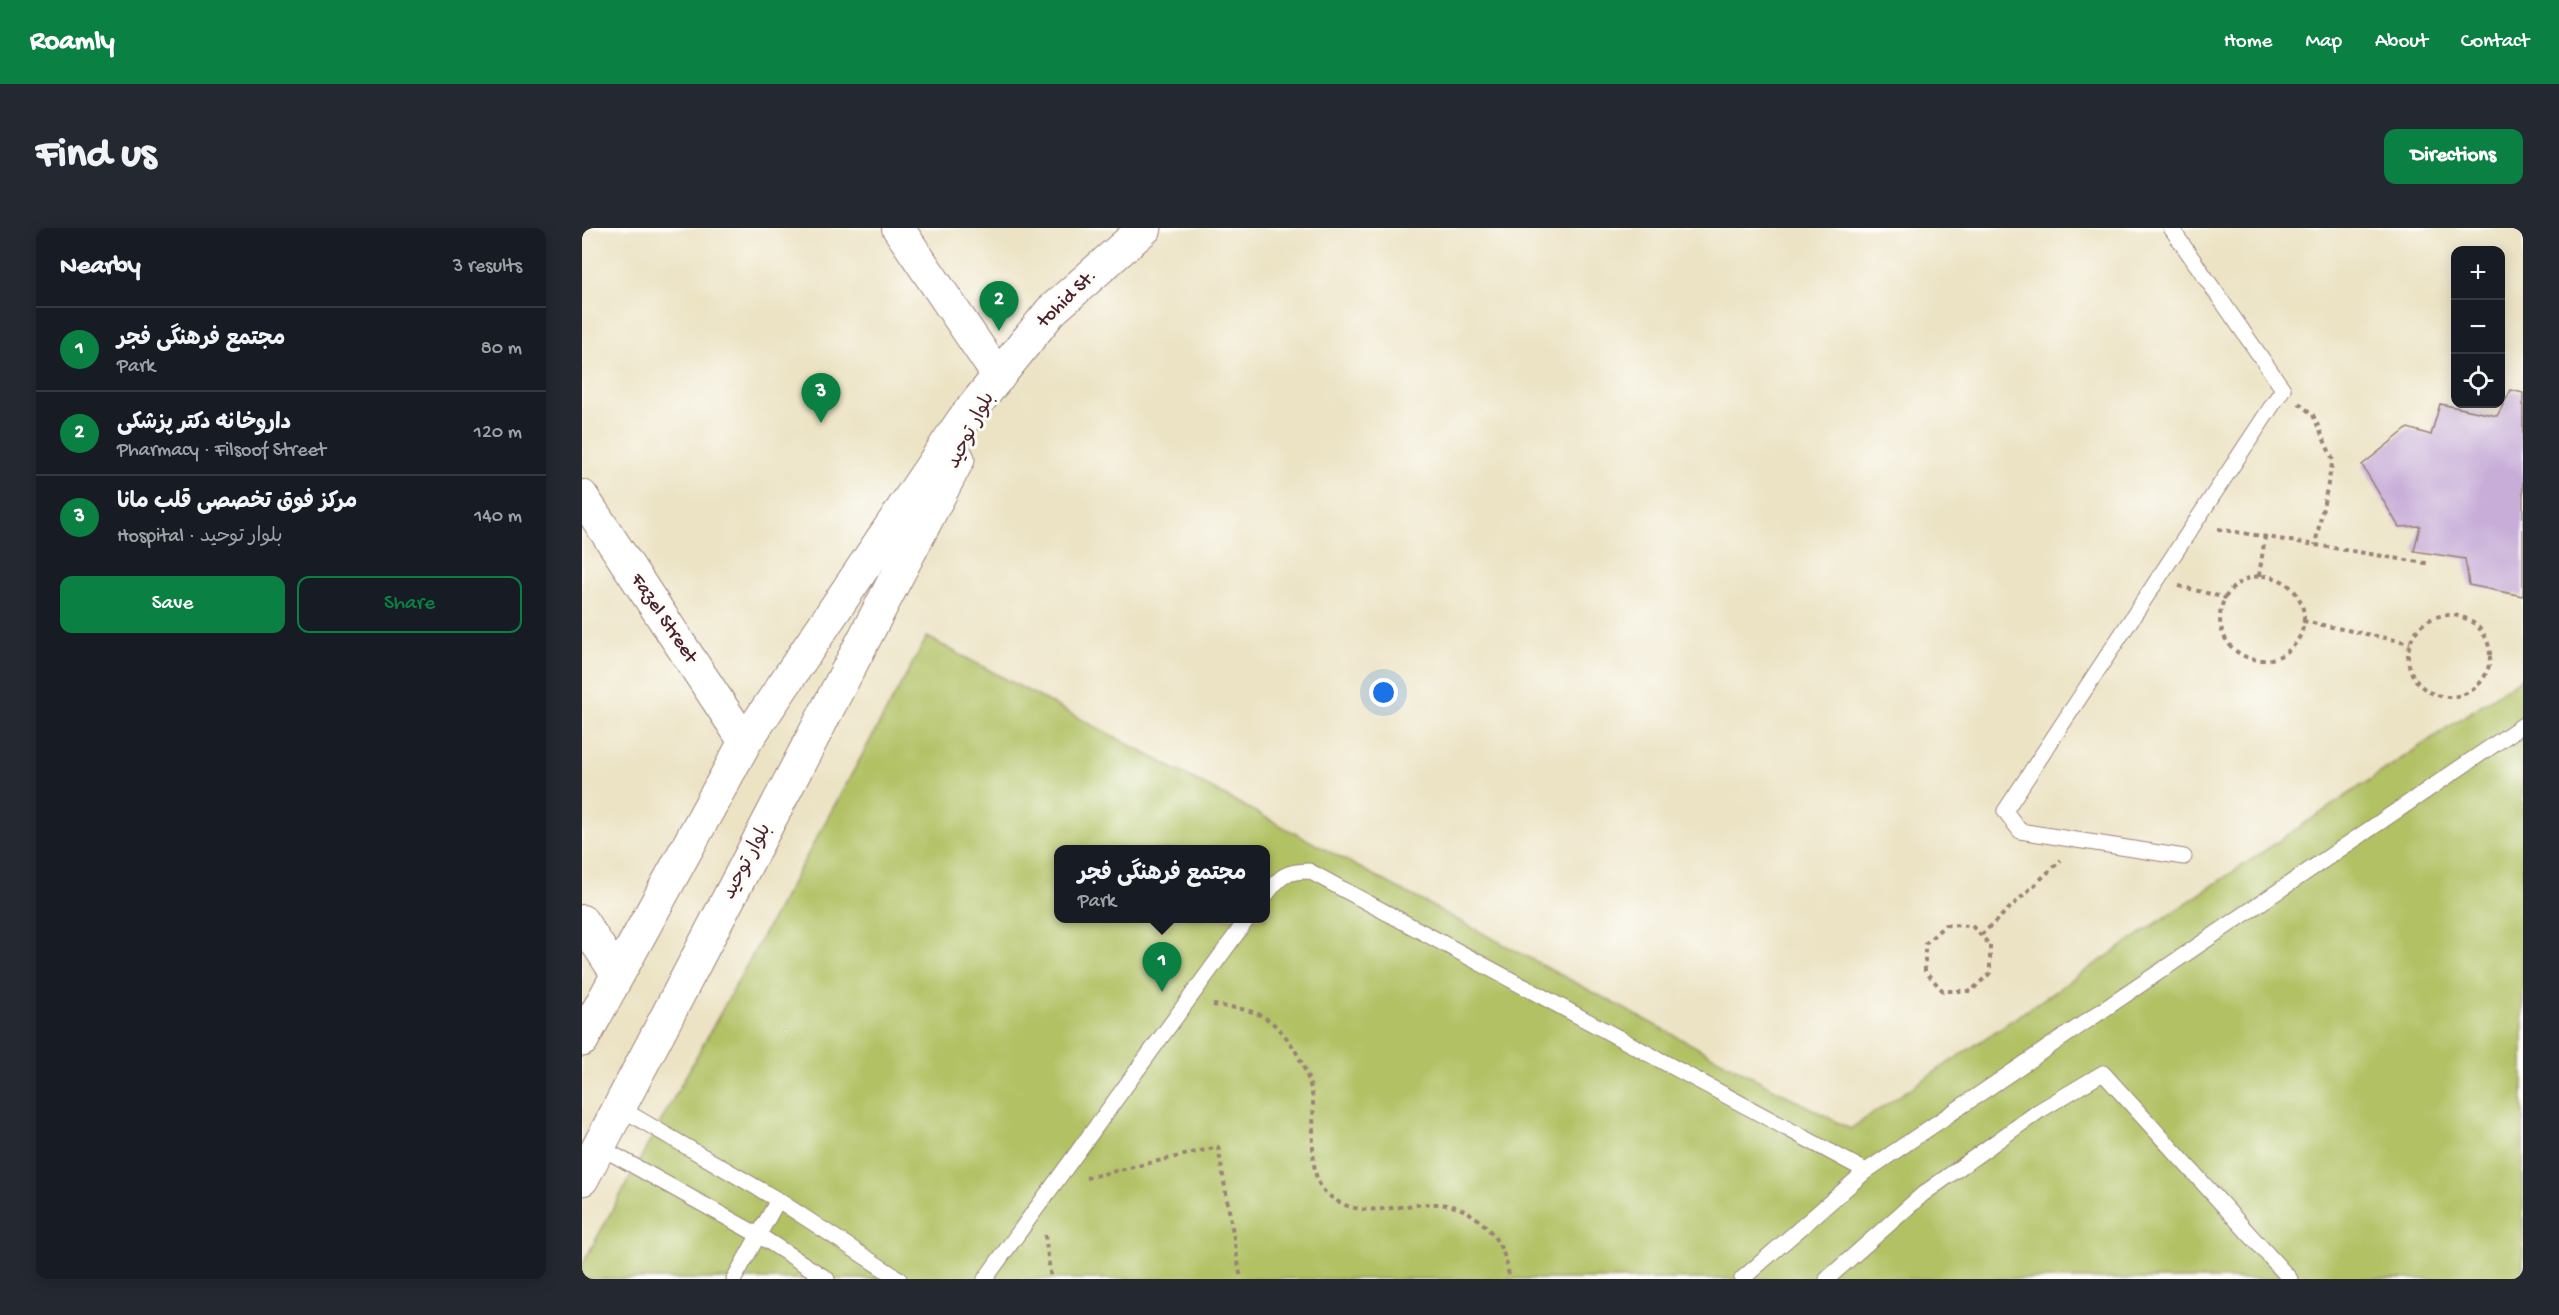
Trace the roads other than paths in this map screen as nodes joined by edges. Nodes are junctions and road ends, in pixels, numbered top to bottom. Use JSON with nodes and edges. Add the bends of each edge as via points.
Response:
{"nodes":[{"id":1,"x":898,"y":228,"type":"edge"},
{"id":2,"x":1145,"y":228,"type":"edge"},
{"id":3,"x":2172,"y":228,"type":"edge"},
{"id":4,"x":999,"y":377,"type":"junction"},
{"id":5,"x":582,"y":496,"type":"edge"},
{"id":6,"x":2523,"y":725,"type":"edge"},
{"id":7,"x":745,"y":742,"type":"junction"},
{"id":8,"x":2184,"y":857,"type":"dead end"},
{"id":9,"x":1270,"y":890,"type":"edge"},
{"id":10,"x":582,"y":921,"type":"edge"},
{"id":11,"x":1244,"y":923,"type":"edge"},
{"id":12,"x":617,"y":974,"type":"junction"},
{"id":13,"x":582,"y":1040,"type":"edge"},
{"id":14,"x":620,"y":1108,"type":"junction"},
{"id":15,"x":600,"y":1147,"type":"junction"},
{"id":16,"x":1866,"y":1171,"type":"junction"},
{"id":17,"x":582,"y":1179,"type":"edge"},
{"id":18,"x":778,"y":1200,"type":"junction"},
{"id":19,"x":760,"y":1236,"type":"junction"},
{"id":20,"x":734,"y":1279,"type":"edge"},
{"id":21,"x":827,"y":1279,"type":"edge"},
{"id":22,"x":899,"y":1279,"type":"edge"},
{"id":23,"x":985,"y":1279,"type":"edge"},
{"id":24,"x":1742,"y":1279,"type":"edge"},
{"id":25,"x":1827,"y":1279,"type":"edge"},
{"id":26,"x":2290,"y":1279,"type":"edge"}],
"edges":[{"from":1,"to":4,"type":"street"},
{"from":2,"to":4,"type":"main road","name":"tohid St.","via":[[1051,311]]},
{"from":3,"to":8,"type":"lane","via":[[2283,389],[2005,811],[2020,831]]},
{"from":4,"to":7,"type":"main road","name":"بلوار توحید","via":[[963,420]]},
{"from":4,"to":14,"type":"main road","name":"بلوار توحید"},
{"from":5,"to":7,"type":"street","name":"Fazel Street"},
{"from":6,"to":16,"type":"lane"},
{"from":7,"to":12,"type":"main road","name":"بلوار توحید"},
{"from":9,"to":16,"type":"lane","via":[[1291,871],[1309,871]]},
{"from":10,"to":12,"type":"street"},
{"from":11,"to":23,"type":"lane"},
{"from":12,"to":13,"type":"main road","name":"بلوار توحید"},
{"from":14,"to":15,"type":"main road","name":"بلوار توحید"},
{"from":14,"to":18,"type":"lane"},
{"from":15,"to":17,"type":"main road","name":"بلوار توحید"},
{"from":15,"to":19,"type":"lane"},
{"from":16,"to":24,"type":"lane"},
{"from":18,"to":19,"type":"lane"},
{"from":18,"to":22,"type":"lane"},
{"from":19,"to":20,"type":"lane"},
{"from":19,"to":21,"type":"lane"},
{"from":25,"to":26,"type":"lane","via":[[1923,1194],[2039,1111],[2103,1073]]}]}
